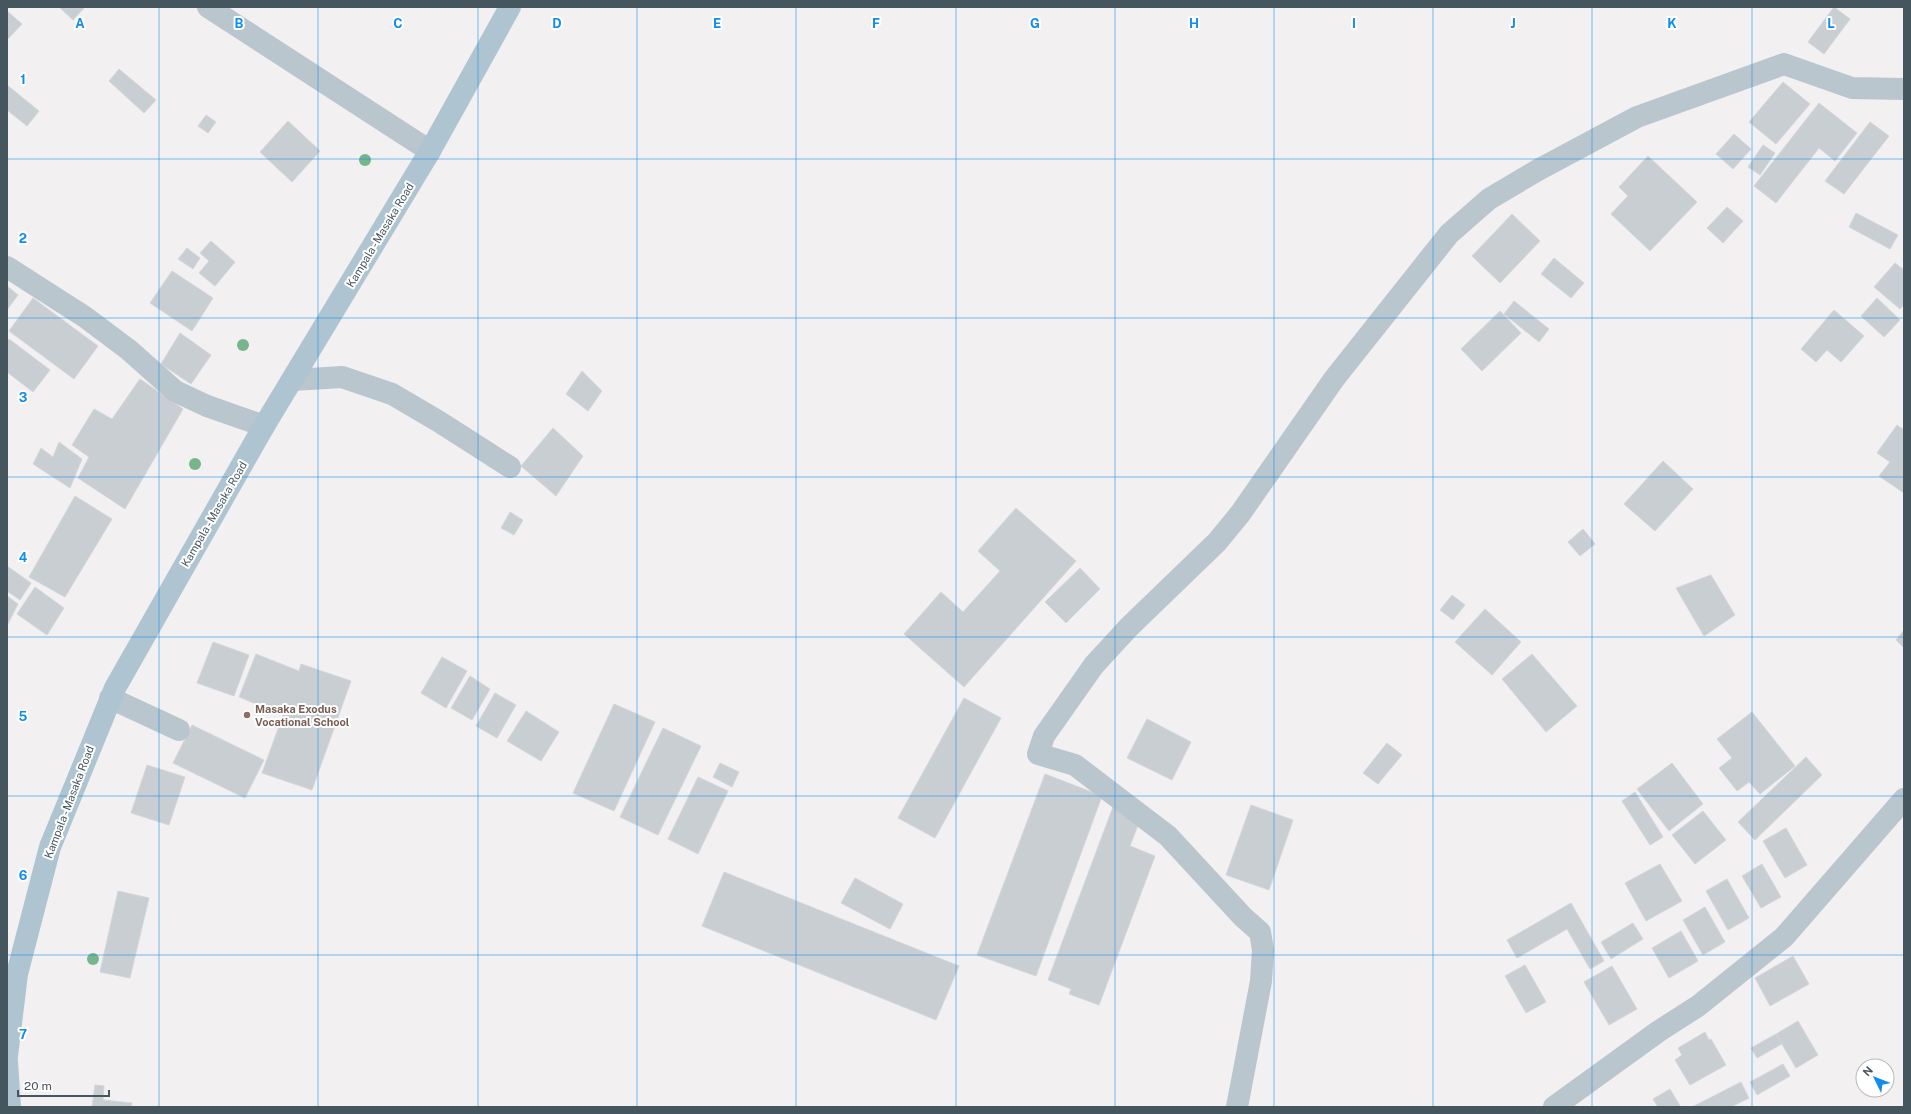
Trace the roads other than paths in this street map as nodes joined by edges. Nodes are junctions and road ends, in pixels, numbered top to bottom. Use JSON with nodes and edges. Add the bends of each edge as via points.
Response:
{"nodes":[{"id":1,"x":208,"y":7,"type":"edge"},
{"id":2,"x":510,"y":7,"type":"edge"},
{"id":3,"x":1904,"y":89,"type":"edge"},
{"id":4,"x":430,"y":151,"type":"junction"},
{"id":5,"x":7,"y":267,"type":"edge"},
{"id":6,"x":293,"y":380,"type":"junction"},
{"id":7,"x":264,"y":426,"type":"junction"},
{"id":8,"x":510,"y":467,"type":"dead end"},
{"id":9,"x":110,"y":698,"type":"junction"},
{"id":10,"x":179,"y":730,"type":"dead end"},
{"id":11,"x":1904,"y":799,"type":"edge"},
{"id":12,"x":7,"y":1056,"type":"edge"},
{"id":13,"x":7,"y":1062,"type":"edge"},
{"id":14,"x":10,"y":1107,"type":"edge"},
{"id":15,"x":1237,"y":1107,"type":"edge"},
{"id":16,"x":1554,"y":1107,"type":"edge"}],
"edges":[{"from":1,"to":4,"type":"street"},
{"from":2,"to":4,"type":"main road","name":"Kampala - Masaka Road"},
{"from":3,"to":15,"type":"street","via":[[1852,88],[1784,64],[1637,117],[1489,199],[1449,234],[1334,379],[1217,542],[1129,627],[1094,666],[1044,736],[1038,754],[1074,765],[1168,836],[1260,932],[1263,950],[1261,981]]},
{"from":4,"to":6,"type":"main road","name":"Kampala - Masaka Road"},
{"from":5,"to":7,"type":"street","via":[[85,317],[129,350],[175,391],[207,406]]},
{"from":6,"to":7,"type":"main road","name":"Kampala - Masaka Road"},
{"from":6,"to":8,"type":"street","via":[[342,378],[392,394],[438,420]]},
{"from":7,"to":9,"type":"main road","name":"Kampala - Masaka Road"},
{"from":9,"to":10,"type":"street"},
{"from":9,"to":12,"type":"main road","name":"Kampala - Masaka Road","via":[[50,847],[17,974]]},
{"from":11,"to":16,"type":"street","via":[[1784,937],[1698,1006],[1659,1030]]},
{"from":13,"to":14,"type":"main road"}]}
